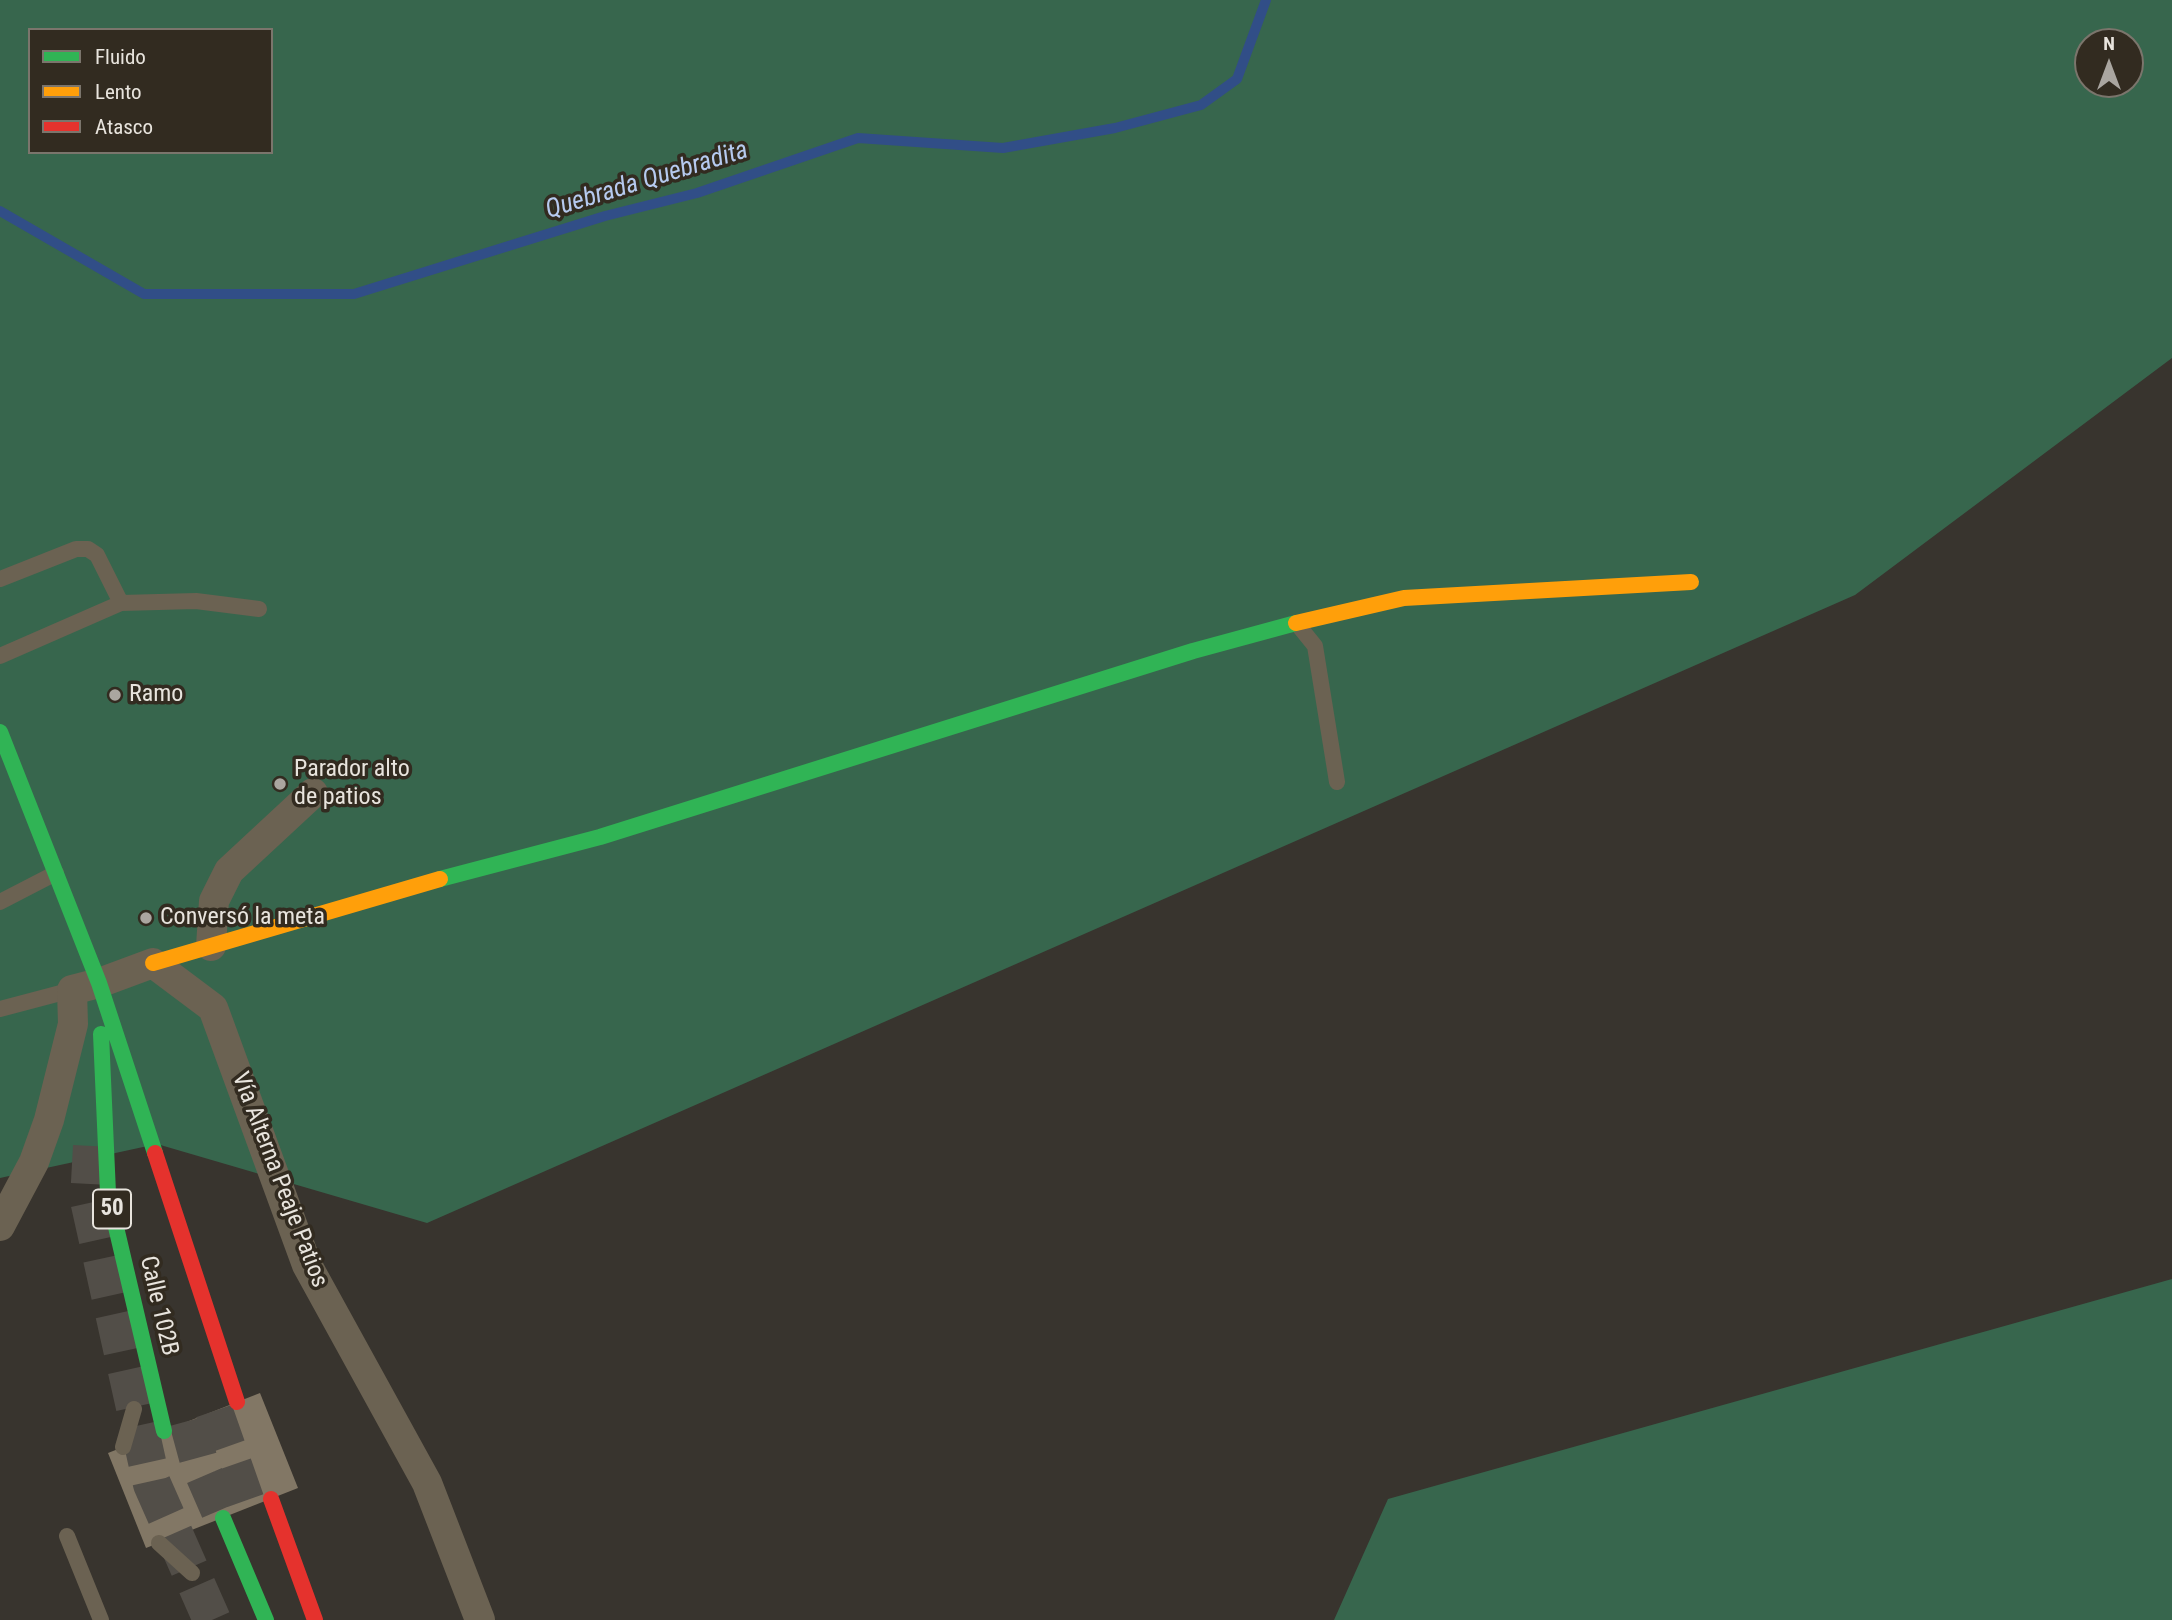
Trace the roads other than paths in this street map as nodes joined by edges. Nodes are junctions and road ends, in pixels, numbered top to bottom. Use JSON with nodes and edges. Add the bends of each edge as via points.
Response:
{"nodes":[{"id":1,"x":0,"y":579,"type":"edge"},
{"id":2,"x":1691,"y":582,"type":"dead end"},
{"id":3,"x":121,"y":603,"type":"junction"},
{"id":4,"x":259,"y":609,"type":"dead end"},
{"id":5,"x":1296,"y":623,"type":"junction"},
{"id":6,"x":0,"y":656,"type":"edge"},
{"id":7,"x":0,"y":732,"type":"edge"},
{"id":8,"x":1337,"y":782,"type":"dead end"},
{"id":9,"x":313,"y":793,"type":"dead end"},
{"id":10,"x":56,"y":873,"type":"junction"},
{"id":11,"x":0,"y":902,"type":"edge"},
{"id":12,"x":211,"y":946,"type":"junction"},
{"id":13,"x":153,"y":963,"type":"junction"},
{"id":14,"x":85,"y":986,"type":"junction"},
{"id":15,"x":0,"y":1009,"type":"edge"},
{"id":16,"x":131,"y":1129,"type":"dead end"},
{"id":17,"x":122,"y":1160,"type":"dead end"},
{"id":18,"x":2,"y":1220,"type":"edge"},
{"id":19,"x":243,"y":1399,"type":"dead end"},
{"id":20,"x":134,"y":1409,"type":"dead end"},
{"id":21,"x":164,"y":1430,"type":"dead end"},
{"id":22,"x":122,"y":1447,"type":"dead end"},
{"id":23,"x":271,"y":1499,"type":"dead end"},
{"id":24,"x":289,"y":1503,"type":"dead end"},
{"id":25,"x":223,"y":1518,"type":"tunnel mouth"},
{"id":26,"x":67,"y":1536,"type":"dead end"},
{"id":27,"x":286,"y":1539,"type":"junction"},
{"id":28,"x":159,"y":1543,"type":"dead end"},
{"id":29,"x":192,"y":1573,"type":"dead end"},
{"id":30,"x":101,"y":1620,"type":"edge"},
{"id":31,"x":266,"y":1620,"type":"edge"},
{"id":32,"x":315,"y":1620,"type":"edge"},
{"id":33,"x":480,"y":1620,"type":"edge"}],
"edges":[{"from":1,"to":3,"type":"lane","via":[[76,549],[88,549],[97,555]]},
{"from":2,"to":5,"type":"main road","via":[[1404,598]]},
{"from":3,"to":4,"type":"lane","via":[[195,601]]},
{"from":3,"to":6,"type":"lane"},
{"from":5,"to":8,"type":"lane","via":[[1315,646]]},
{"from":5,"to":12,"type":"main road","via":[[600,837]]},
{"from":7,"to":10,"type":"main road","name":"Calle 102B"},
{"from":9,"to":12,"type":"street","via":[[229,871],[214,901]]},
{"from":10,"to":11,"type":"lane"},
{"from":10,"to":14,"type":"main road","name":"Calle 102B"},
{"from":12,"to":13,"type":"main road"},
{"from":13,"to":14,"type":"street"},
{"from":13,"to":33,"type":"street","name":"Vía Alterna Peaje Patios","via":[[213,1008],[307,1265],[428,1482]]},
{"from":14,"to":15,"type":"lane"},
{"from":14,"to":16,"type":"main road","name":"Calle 102B"},
{"from":14,"to":17,"type":"main road","name":"Calle 102B","number":"50"},
{"from":14,"to":18,"type":"street","via":[[49,1120],[34,1162]]},
{"from":14,"to":19,"type":"main road","name":"Calle 102B","number":"50","via":[[228,1373]]},
{"from":14,"to":21,"type":"main road","name":"Calle 102B","number":"50","via":[[108,1193]]},
{"from":20,"to":22,"type":"lane"},
{"from":23,"to":27,"type":"main road"},
{"from":24,"to":27,"type":"lane"},
{"from":25,"to":31,"type":"main road"},
{"from":26,"to":30,"type":"lane"},
{"from":27,"to":32,"type":"main road"},
{"from":28,"to":29,"type":"lane"}]}
